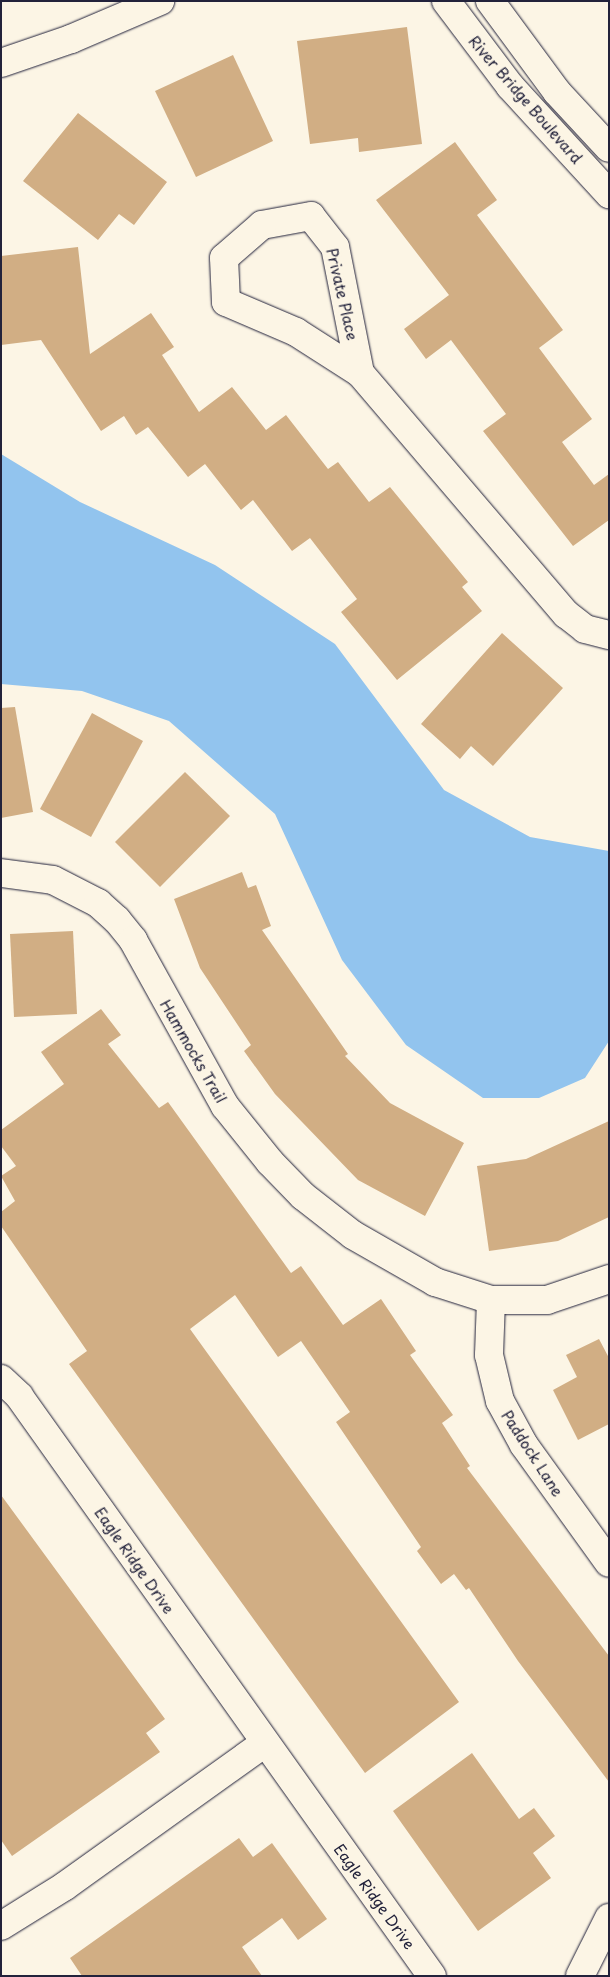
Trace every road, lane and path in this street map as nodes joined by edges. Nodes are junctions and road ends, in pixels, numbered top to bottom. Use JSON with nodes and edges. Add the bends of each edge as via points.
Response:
{"nodes":[{"id":1,"x":160,"y":1,"type":"edge"},
{"id":2,"x":446,"y":1,"type":"edge"},
{"id":3,"x":490,"y":1,"type":"edge"},
{"id":4,"x":126,"y":8,"type":"edge"},
{"id":5,"x":1,"y":62,"type":"edge"},
{"id":6,"x":609,"y":148,"type":"edge"},
{"id":7,"x":609,"y":194,"type":"edge"},
{"id":8,"x":360,"y":373,"type":"junction"},
{"id":9,"x":609,"y":635,"type":"edge"},
{"id":10,"x":1,"y":873,"type":"edge"},
{"id":11,"x":609,"y":1279,"type":"edge"},
{"id":12,"x":491,"y":1300,"type":"junction"},
{"id":13,"x":1,"y":1379,"type":"edge"},
{"id":14,"x":609,"y":1563,"type":"edge"},
{"id":15,"x":265,"y":1743,"type":"junction"},
{"id":16,"x":609,"y":1918,"type":"edge"},
{"id":17,"x":1,"y":1926,"type":"edge"},
{"id":18,"x":432,"y":1976,"type":"edge"},
{"id":19,"x":580,"y":1976,"type":"edge"}],
"edges":[{"from":1,"to":4,"type":"street"},
{"from":2,"to":7,"type":"street","name":"River Bridge Boulevard","via":[[510,86]]},
{"from":3,"to":6,"type":"street","name":"River Bridge Boulevard","via":[[557,92]]},
{"from":4,"to":5,"type":"street"},
{"from":8,"to":8,"type":"street","name":"Private Place","via":[[296,332],[226,302],[224,258],[262,225],[311,216],[335,247]]},
{"from":8,"to":9,"type":"street","name":"Private Place","via":[[566,614],[585,629]]},
{"from":10,"to":12,"type":"street","name":"Hammocks Trail","via":[[53,880],[98,903],[117,920],[133,940],[225,1106],[270,1162],[303,1196],[393,1260],[460,1292]]},
{"from":11,"to":12,"type":"street","name":"Hammocks Trail","via":[[548,1300]]},
{"from":12,"to":14,"type":"street","name":"Paddock Lane","via":[[490,1355],[500,1401],[524,1445]]},
{"from":13,"to":15,"type":"street","name":"Eagle Ridge Drive","via":[[19,1396]]},
{"from":15,"to":17,"type":"street","via":[[65,1886]]},
{"from":15,"to":18,"type":"street","name":"Eagle Ridge Drive"},
{"from":16,"to":19,"type":"street"}]}
